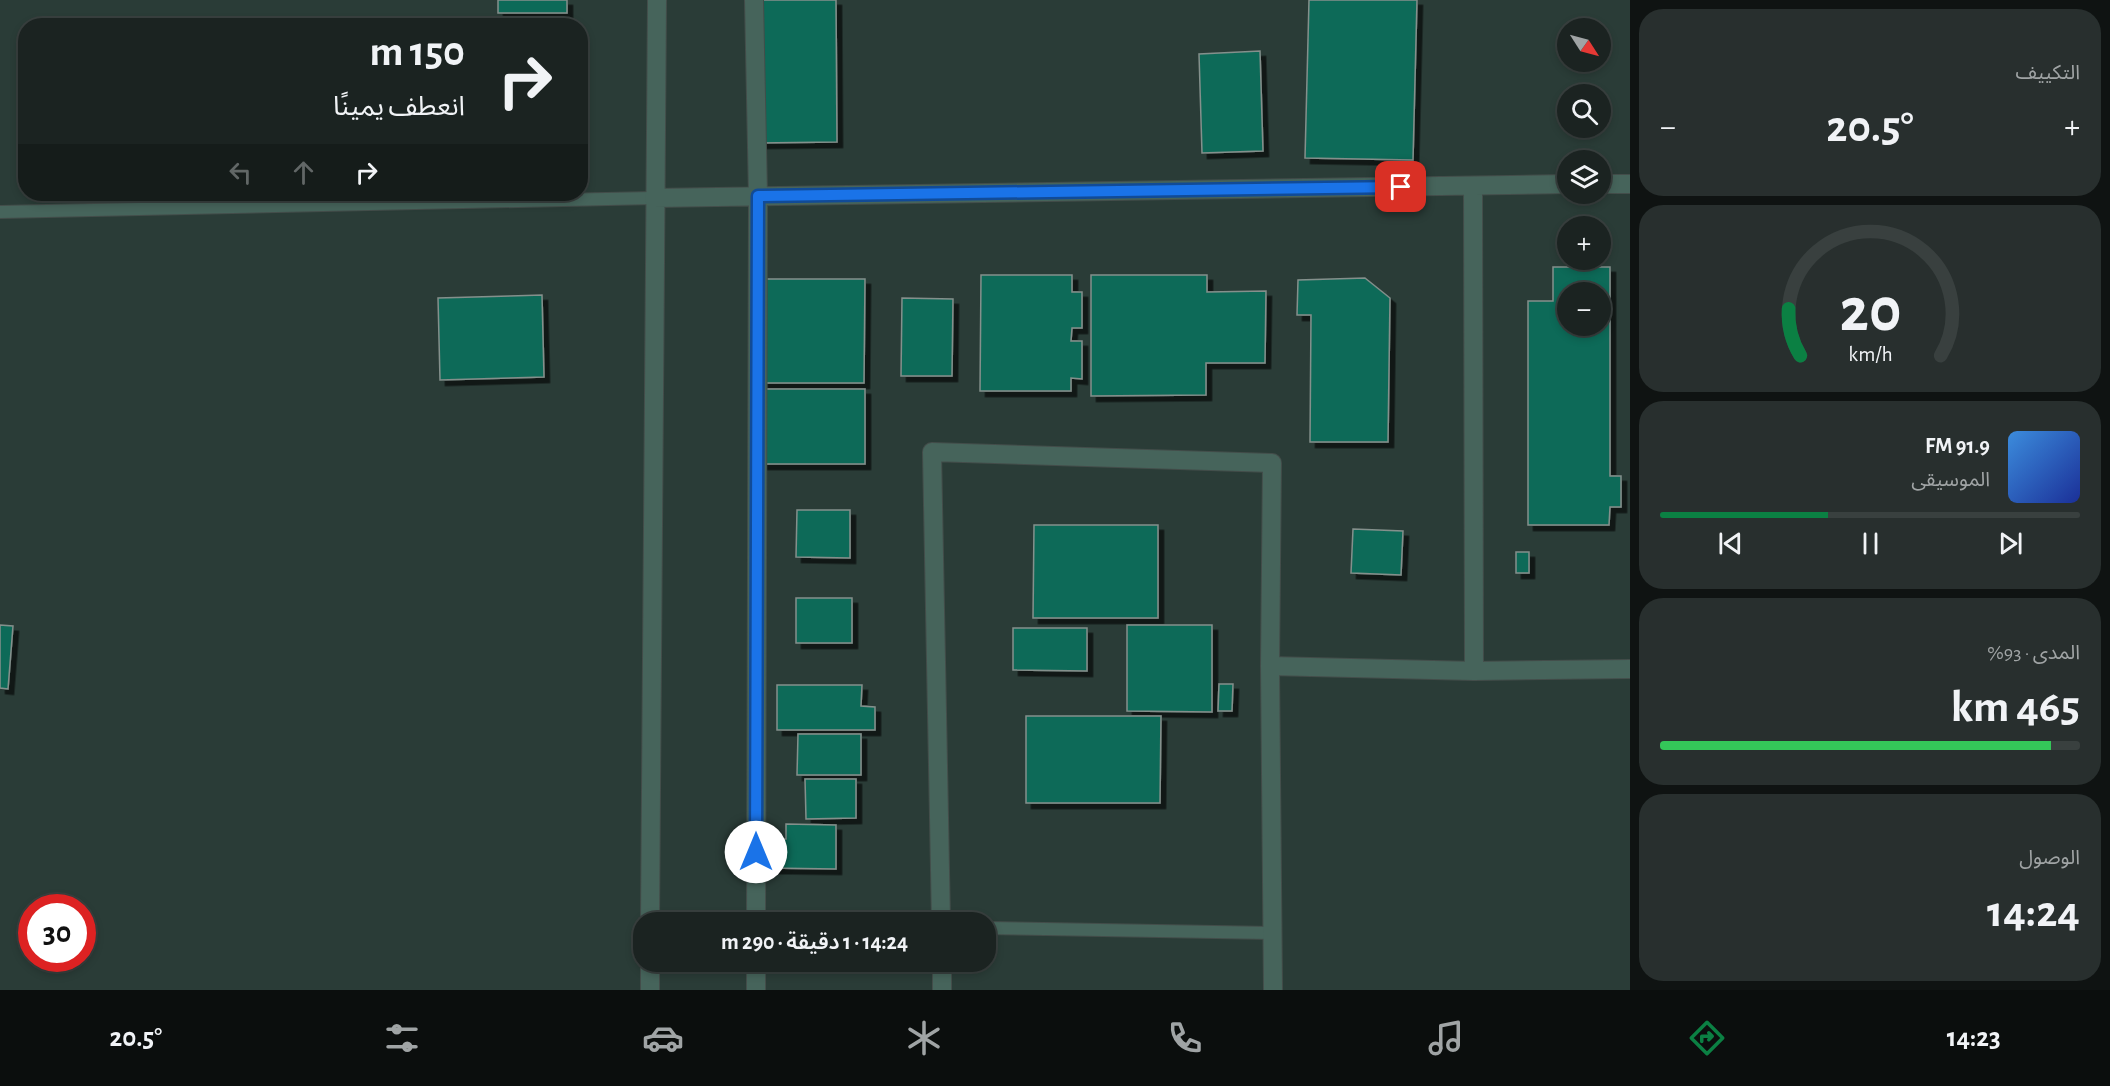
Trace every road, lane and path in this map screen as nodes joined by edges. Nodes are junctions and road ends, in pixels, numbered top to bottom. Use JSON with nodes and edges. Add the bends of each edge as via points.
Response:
{"nodes":[{"id":1,"x":657,"y":0,"type":"edge"},
{"id":2,"x":754,"y":0,"type":"edge"},
{"id":3,"x":1557,"y":184,"type":"edge"},
{"id":4,"x":1611,"y":184,"type":"edge"},
{"id":5,"x":1630,"y":184,"type":"edge"},
{"id":6,"x":1473,"y":186,"type":"junction"},
{"id":7,"x":758,"y":196,"type":"junction"},
{"id":8,"x":654,"y":198,"type":"junction"},
{"id":9,"x":588,"y":199,"type":"edge"},
{"id":10,"x":514,"y":201,"type":"edge"},
{"id":11,"x":0,"y":212,"type":"edge"},
{"id":12,"x":1270,"y":666,"type":"junction"},
{"id":13,"x":1630,"y":669,"type":"edge"},
{"id":14,"x":1474,"y":671,"type":"junction"},
{"id":15,"x":650,"y":912,"type":"edge"},
{"id":16,"x":756,"y":912,"type":"edge"},
{"id":17,"x":941,"y":912,"type":"edge"},
{"id":18,"x":996,"y":928,"type":"edge"},
{"id":19,"x":1272,"y":933,"type":"junction"},
{"id":20,"x":650,"y":972,"type":"edge"},
{"id":21,"x":756,"y":972,"type":"edge"},
{"id":22,"x":942,"y":972,"type":"edge"},
{"id":23,"x":650,"y":990,"type":"edge"},
{"id":24,"x":756,"y":990,"type":"edge"},
{"id":25,"x":942,"y":990,"type":"edge"},
{"id":26,"x":1273,"y":990,"type":"edge"}],
"edges":[{"from":1,"to":8,"type":"street"},
{"from":2,"to":7,"type":"street"},
{"from":3,"to":6,"type":"street"},
{"from":4,"to":5,"type":"street"},
{"from":6,"to":7,"type":"street"},
{"from":6,"to":14,"type":"street"},
{"from":7,"to":8,"type":"street"},
{"from":7,"to":16,"type":"street"},
{"from":8,"to":9,"type":"lane"},
{"from":8,"to":15,"type":"street"},
{"from":10,"to":11,"type":"lane"},
{"from":12,"to":14,"type":"street"},
{"from":12,"to":17,"type":"street","via":[[1272,463],[932,452]]},
{"from":12,"to":19,"type":"street"},
{"from":13,"to":14,"type":"street"},
{"from":18,"to":19,"type":"lane"},
{"from":19,"to":26,"type":"street"},
{"from":20,"to":23,"type":"street"},
{"from":21,"to":24,"type":"street"},
{"from":22,"to":25,"type":"street"}]}
